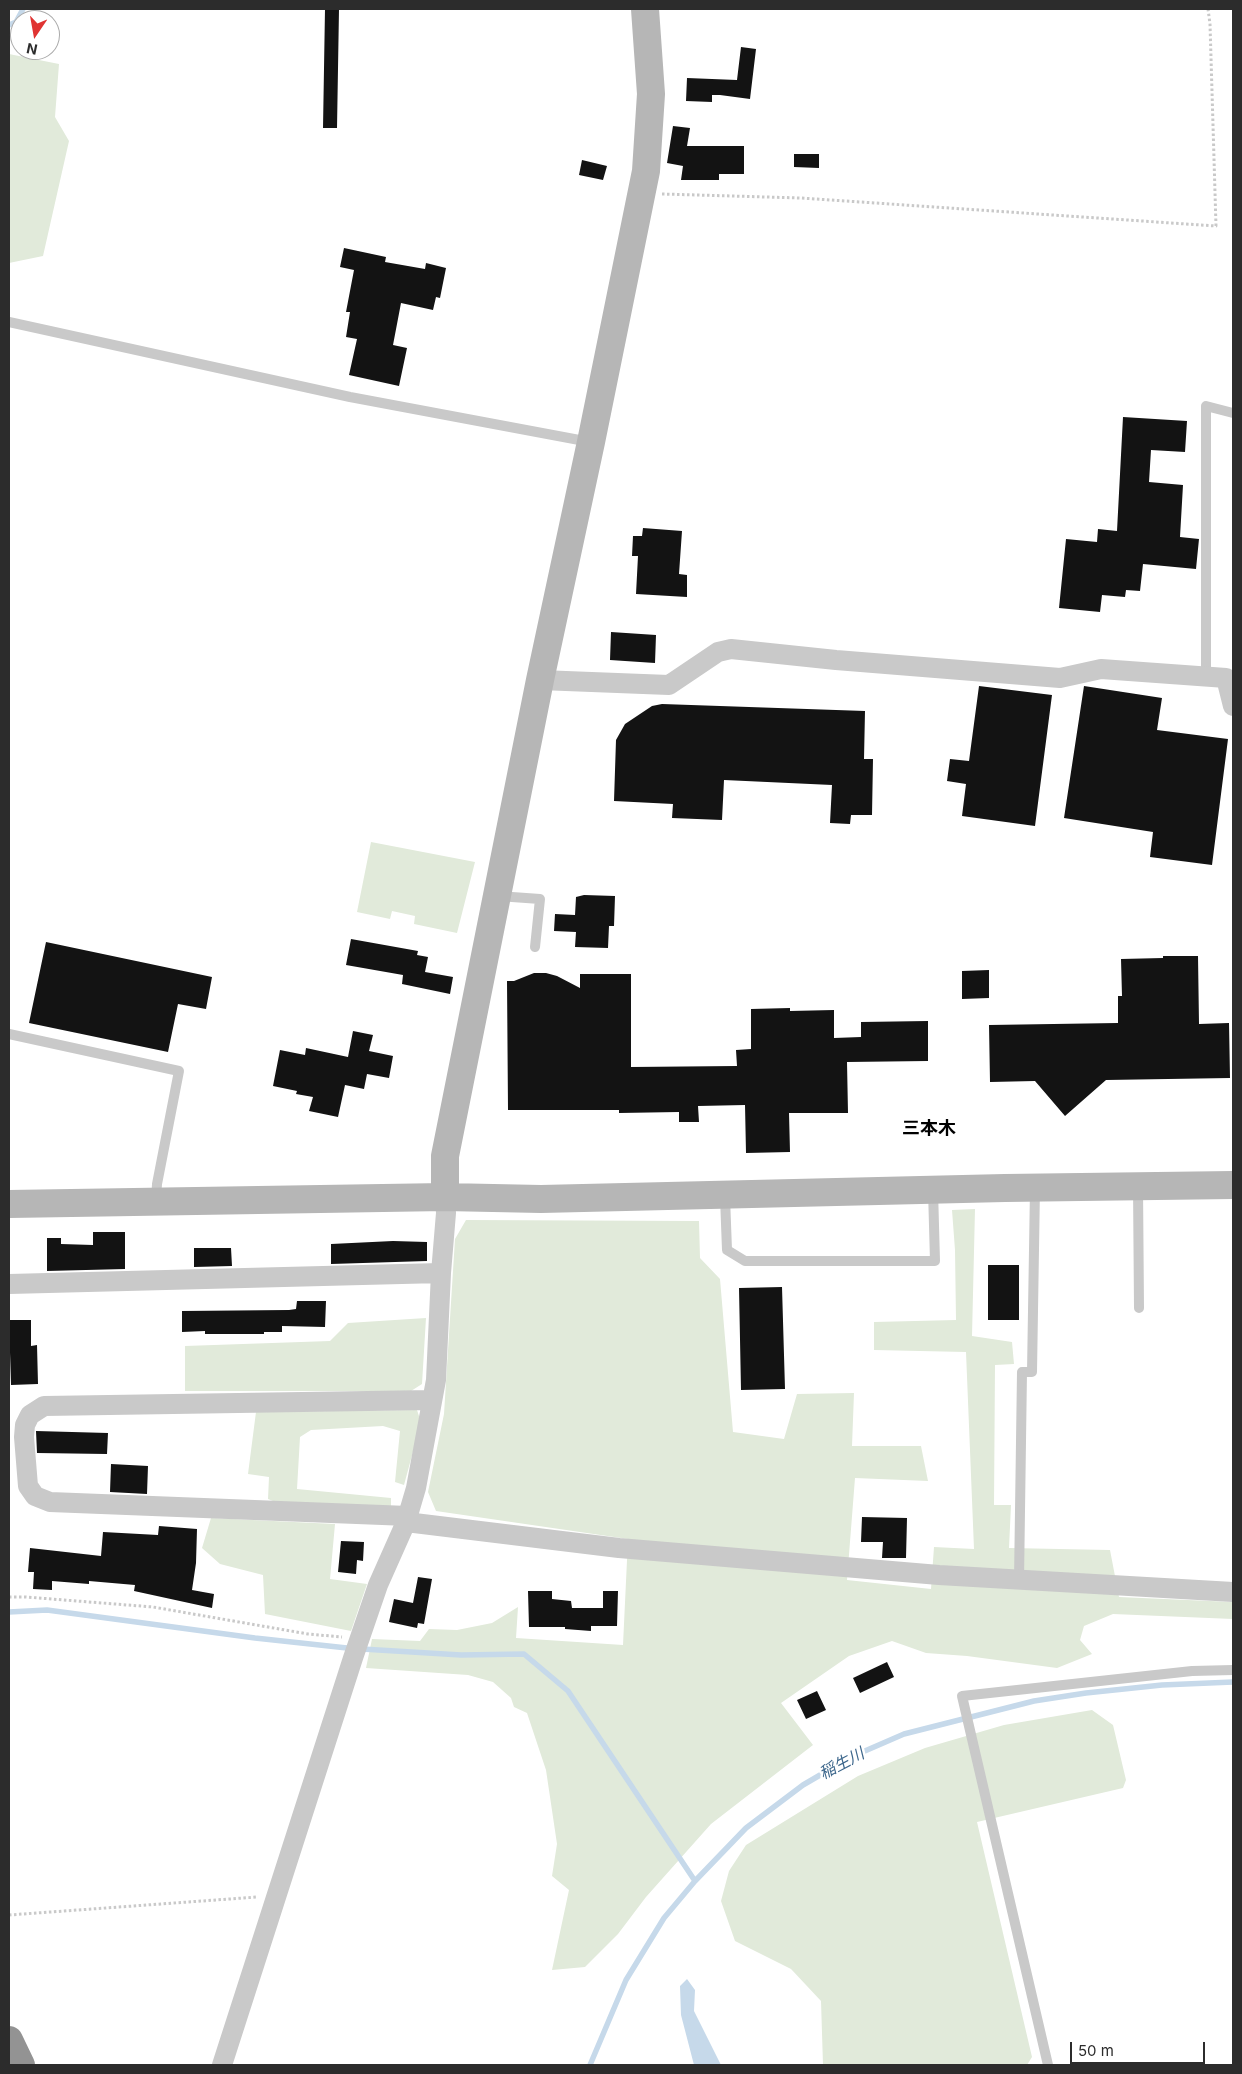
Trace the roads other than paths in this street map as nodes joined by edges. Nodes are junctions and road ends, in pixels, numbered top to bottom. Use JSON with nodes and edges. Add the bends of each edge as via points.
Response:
{"nodes":[{"id":1,"x":645,"y":9,"type":"edge"},
{"id":2,"x":9,"y":322,"type":"edge"},
{"id":3,"x":1233,"y":413,"type":"edge"},
{"id":4,"x":591,"y":442,"type":"junction"},
{"id":5,"x":1206,"y":676,"type":"junction"},
{"id":6,"x":540,"y":680,"type":"junction"},
{"id":7,"x":1233,"y":706,"type":"edge"},
{"id":8,"x":497,"y":896,"type":"junction"},
{"id":9,"x":535,"y":947,"type":"dead end"},
{"id":10,"x":9,"y":1034,"type":"edge"},
{"id":11,"x":1233,"y":1185,"type":"edge"},
{"id":12,"x":1138,"y":1186,"type":"junction"},
{"id":13,"x":1035,"y":1187,"type":"junction"},
{"id":14,"x":933,"y":1189,"type":"junction"},
{"id":15,"x":725,"y":1194,"type":"junction"},
{"id":16,"x":445,"y":1197,"type":"junction"},
{"id":17,"x":156,"y":1202,"type":"junction"},
{"id":18,"x":9,"y":1204,"type":"edge"},
{"id":19,"x":441,"y":1273,"type":"junction"},
{"id":20,"x":9,"y":1284,"type":"edge"},
{"id":21,"x":1139,"y":1308,"type":"dead end"},
{"id":22,"x":432,"y":1400,"type":"junction"},
{"id":23,"x":407,"y":1519,"type":"junction"},
{"id":24,"x":1019,"y":1580,"type":"junction"},
{"id":25,"x":1233,"y":1592,"type":"edge"},
{"id":26,"x":1233,"y":1670,"type":"edge"},
{"id":27,"x":9,"y":2040,"type":"edge"},
{"id":28,"x":21,"y":2065,"type":"edge"},
{"id":29,"x":222,"y":2065,"type":"edge"},
{"id":30,"x":1048,"y":2065,"type":"edge"}],
"edges":[{"from":1,"to":4,"type":"street","via":[[651,94],[646,171]]},
{"from":2,"to":4,"type":"lane","via":[[350,397]]},
{"from":3,"to":5,"type":"lane","via":[[1206,406]]},
{"from":4,"to":6,"type":"street"},
{"from":5,"to":6,"type":"street","via":[[1102,669],[1060,678],[731,649],[718,652],[669,685]]},
{"from":5,"to":7,"type":"street","via":[[1226,678]]},
{"from":6,"to":8,"type":"street"},
{"from":8,"to":9,"type":"lane","via":[[540,899]]},
{"from":8,"to":16,"type":"street","via":[[445,1156]]},
{"from":10,"to":17,"type":"lane","via":[[179,1071]]},
{"from":11,"to":12,"type":"street"},
{"from":12,"to":13,"type":"street"},
{"from":12,"to":21,"type":"lane"},
{"from":13,"to":14,"type":"street"},
{"from":13,"to":24,"type":"lane","via":[[1032,1372],[1022,1372]]},
{"from":14,"to":15,"type":"street"},
{"from":14,"to":15,"type":"lane","via":[[935,1260],[745,1261],[727,1250]]},
{"from":15,"to":16,"type":"street","via":[[541,1199]]},
{"from":16,"to":17,"type":"street"},
{"from":16,"to":19,"type":"street"},
{"from":17,"to":18,"type":"street"},
{"from":19,"to":20,"type":"street"},
{"from":19,"to":22,"type":"street","via":[[436,1380]]},
{"from":22,"to":23,"type":"street"},
{"from":22,"to":23,"type":"street","via":[[44,1406],[30,1414],[25,1425],[28,1486],[35,1496],[50,1502]]},
{"from":23,"to":24,"type":"street","via":[[619,1548]]},
{"from":23,"to":29,"type":"street","via":[[378,1585]]},
{"from":24,"to":25,"type":"street"},
{"from":26,"to":30,"type":"lane","via":[[1192,1670],[962,1696]]},
{"from":27,"to":28,"type":"highway"}]}
